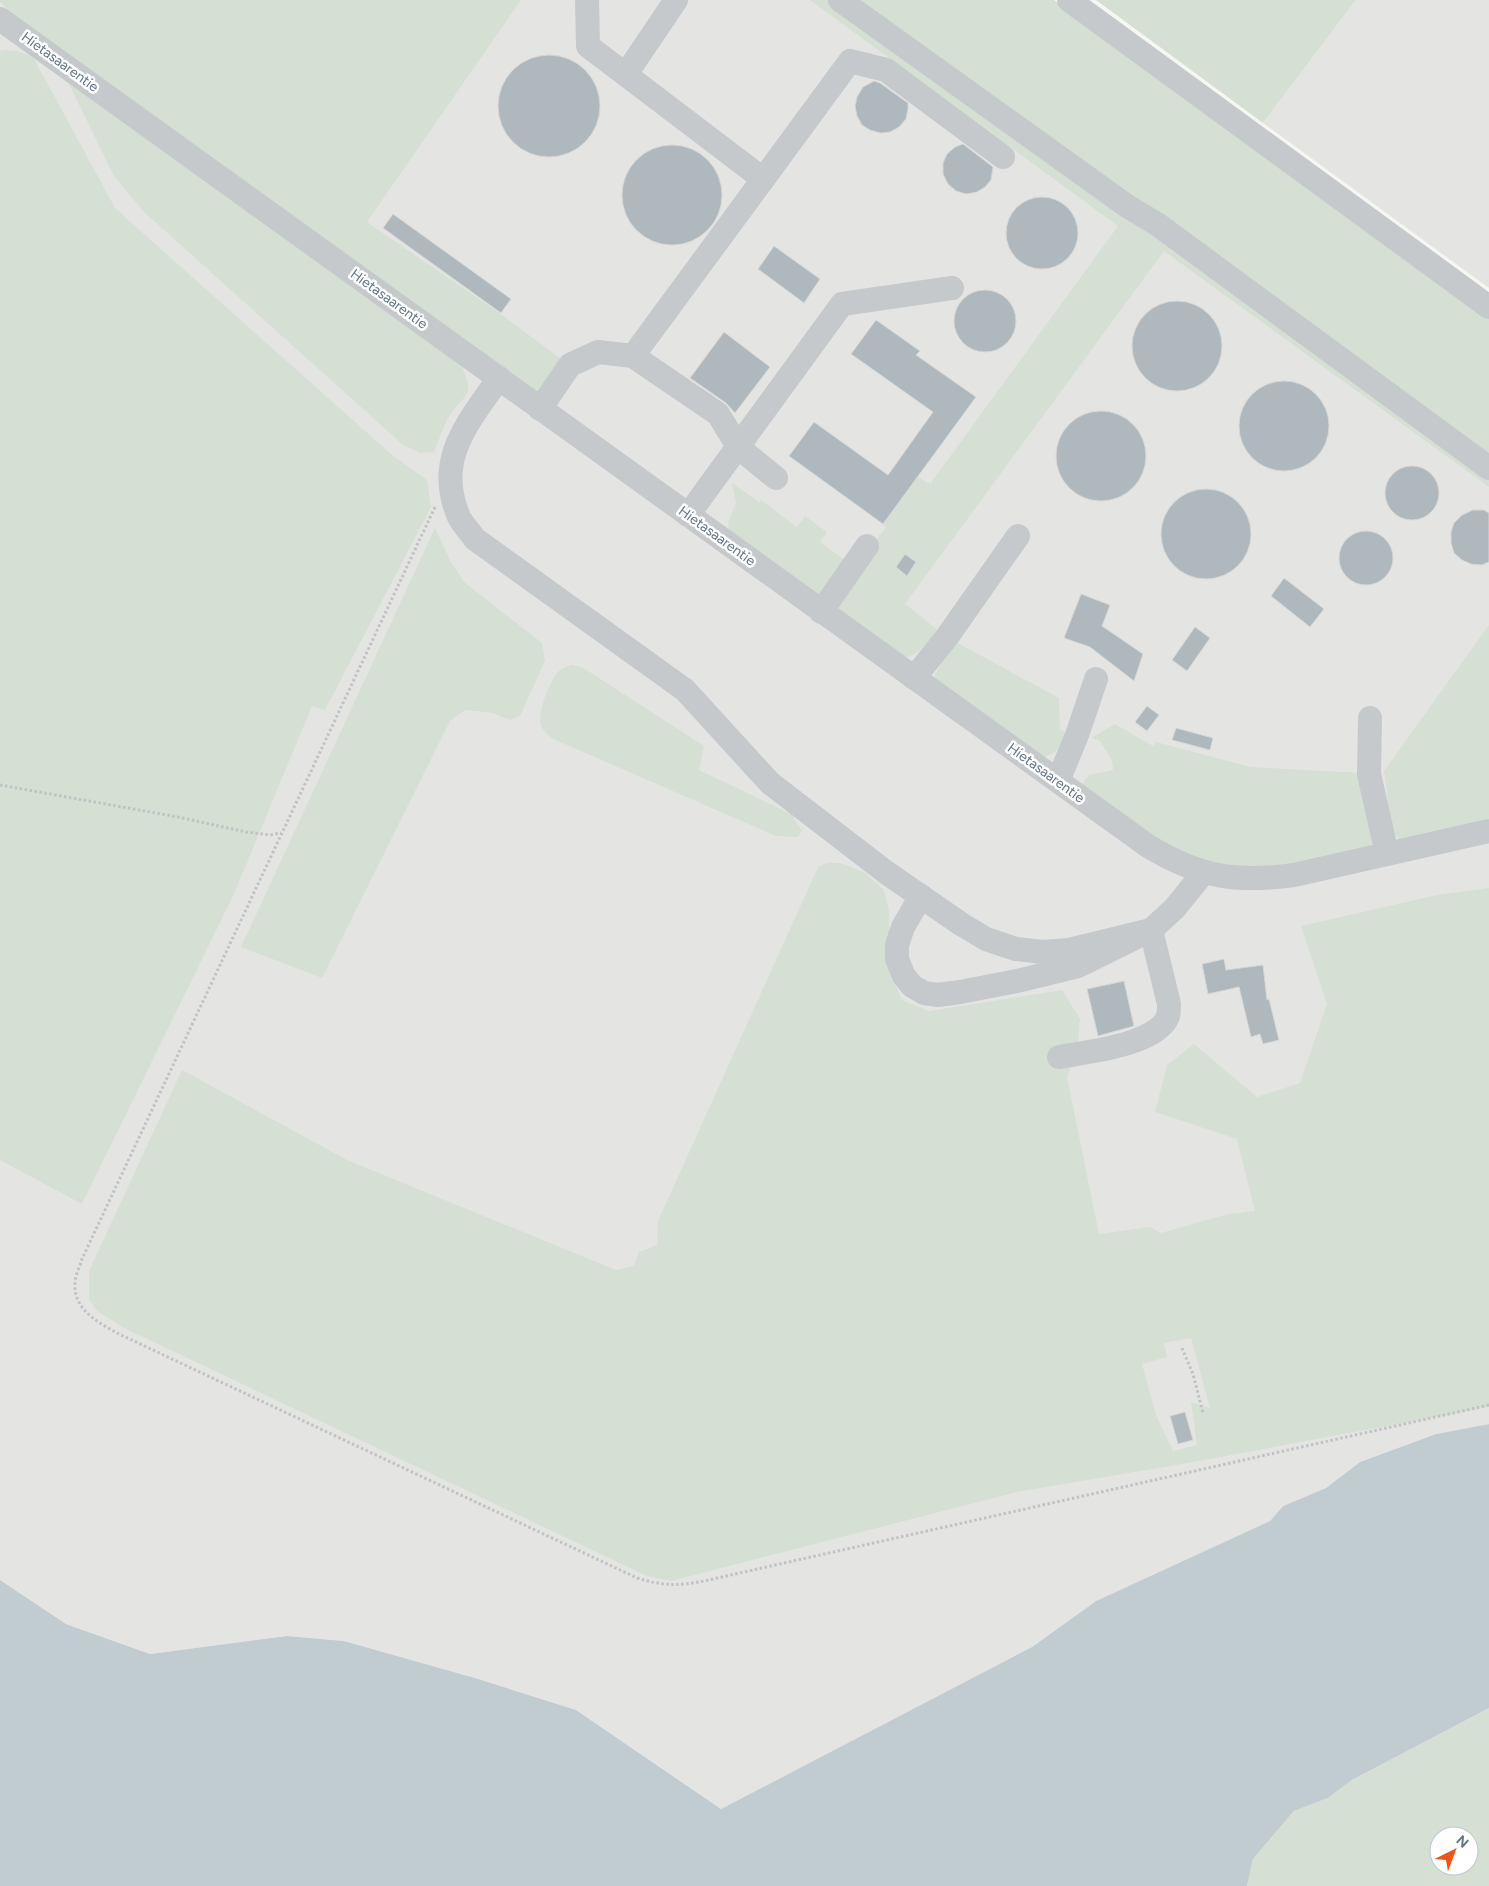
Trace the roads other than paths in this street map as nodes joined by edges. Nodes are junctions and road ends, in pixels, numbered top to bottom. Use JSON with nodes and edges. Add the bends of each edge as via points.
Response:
{"nodes":[{"id":1,"x":587,"y":0,"type":"edge"},
{"id":2,"x":676,"y":0,"type":"edge"},
{"id":3,"x":840,"y":0,"type":"edge"},
{"id":4,"x":1068,"y":0,"type":"edge"},
{"id":5,"x":0,"y":19,"type":"edge"},
{"id":6,"x":626,"y":74,"type":"junction"},
{"id":7,"x":1003,"y":156,"type":"dead end"},
{"id":8,"x":764,"y":179,"type":"junction"},
{"id":9,"x":952,"y":288,"type":"dead end"},
{"id":10,"x":1489,"y":307,"type":"edge"},
{"id":11,"x":633,"y":356,"type":"junction"},
{"id":12,"x":499,"y":378,"type":"junction"},
{"id":13,"x":540,"y":408,"type":"junction"},
{"id":14,"x":739,"y":448,"type":"junction"},
{"id":15,"x":1489,"y":468,"type":"edge"},
{"id":16,"x":776,"y":478,"type":"dead end"},
{"id":17,"x":688,"y":515,"type":"junction"},
{"id":18,"x":1018,"y":536,"type":"dead end"},
{"id":19,"x":867,"y":546,"type":"dead end"},
{"id":20,"x":821,"y":612,"type":"junction"},
{"id":21,"x":914,"y":678,"type":"junction"},
{"id":22,"x":1096,"y":679,"type":"dead end"},
{"id":23,"x":1370,"y":718,"type":"dead end"},
{"id":24,"x":1058,"y":781,"type":"junction"},
{"id":25,"x":1489,"y":831,"type":"edge"},
{"id":26,"x":1387,"y":854,"type":"junction"},
{"id":27,"x":1204,"y":872,"type":"junction"},
{"id":28,"x":920,"y":896,"type":"junction"},
{"id":29,"x":1151,"y":930,"type":"junction"},
{"id":30,"x":1059,"y":1057,"type":"dead end"}],
"edges":[{"from":1,"to":6,"type":"street","via":[[588,46]]},
{"from":2,"to":6,"type":"street"},
{"from":3,"to":15,"type":"street","via":[[1127,206],[1157,224]]},
{"from":4,"to":10,"type":"street"},
{"from":5,"to":12,"type":"street","name":"Hietasaarentie"},
{"from":6,"to":8,"type":"street"},
{"from":7,"to":8,"type":"street","via":[[886,70],[850,61]]},
{"from":8,"to":11,"type":"street"},
{"from":9,"to":14,"type":"street","via":[[842,304]]},
{"from":11,"to":13,"type":"street","via":[[598,352],[570,365]]},
{"from":11,"to":14,"type":"street","via":[[718,414]]},
{"from":12,"to":13,"type":"street","name":"Hietasaarentie"},
{"from":12,"to":28,"type":"street","via":[[457,442],[450,474],[460,519],[475,539],[684,690],[770,783]]},
{"from":13,"to":17,"type":"street","name":"Hietasaarentie"},
{"from":14,"to":16,"type":"street"},
{"from":14,"to":17,"type":"street"},
{"from":17,"to":20,"type":"street","name":"Hietasaarentie"},
{"from":18,"to":21,"type":"street"},
{"from":19,"to":20,"type":"street"},
{"from":20,"to":21,"type":"street","name":"Hietasaarentie"},
{"from":21,"to":24,"type":"street","name":"Hietasaarentie"},
{"from":22,"to":24,"type":"street"},
{"from":23,"to":26,"type":"street","via":[[1370,774]]},
{"from":24,"to":27,"type":"street","name":"Hietasaarentie","via":[[1157,851]]},
{"from":25,"to":26,"type":"street","name":"Hietasaarentie"},
{"from":26,"to":27,"type":"street","name":"Hietasaarentie","via":[[1269,878],[1234,878]]},
{"from":27,"to":29,"type":"street","via":[[1175,908]]},
{"from":28,"to":29,"type":"street","via":[[986,938],[1016,949],[1070,950]]},
{"from":28,"to":29,"type":"street","via":[[902,927],[897,959],[912,986],[938,995],[1078,966]]},
{"from":29,"to":30,"type":"street","via":[[1169,1004],[1168,1016],[1157,1029],[1132,1043]]}]}
